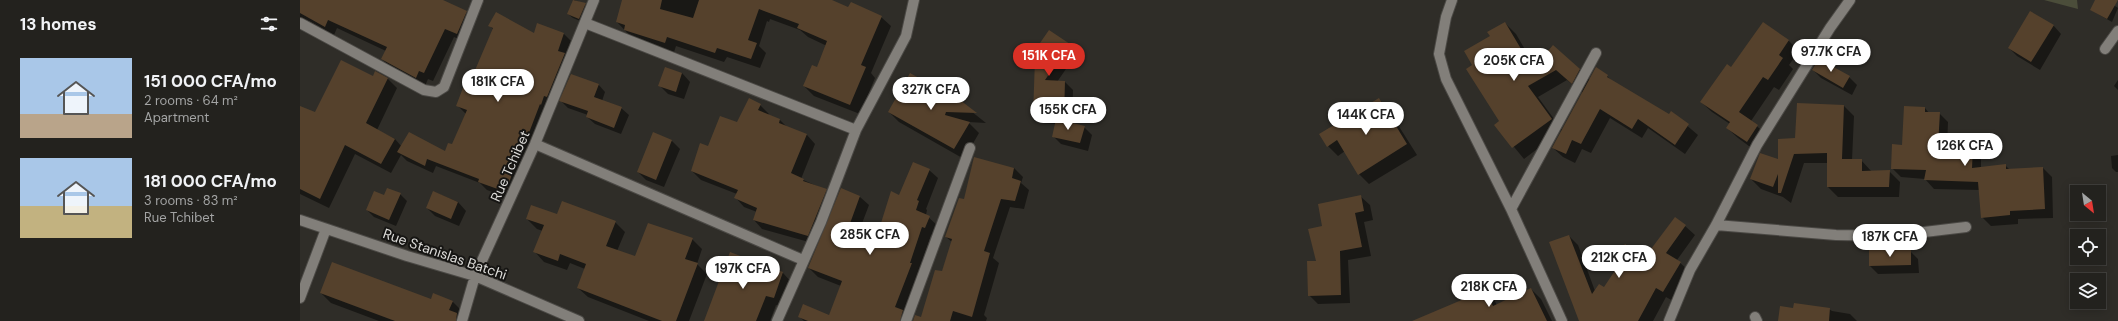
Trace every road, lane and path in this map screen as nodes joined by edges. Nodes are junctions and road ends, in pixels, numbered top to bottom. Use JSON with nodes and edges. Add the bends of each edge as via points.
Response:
{"nodes":[{"id":1,"x":478,"y":0,"type":"edge"},
{"id":2,"x":594,"y":0,"type":"edge"},
{"id":3,"x":914,"y":0,"type":"edge"},
{"id":4,"x":1452,"y":0,"type":"edge"},
{"id":5,"x":1850,"y":0,"type":"edge"},
{"id":6,"x":300,"y":23,"type":"edge"},
{"id":7,"x":585,"y":23,"type":"junction"},
{"id":8,"x":2118,"y":31,"type":"edge"},
{"id":9,"x":2105,"y":49,"type":"dead end"},
{"id":10,"x":1596,"y":53,"type":"dead end"},
{"id":11,"x":856,"y":130,"type":"junction"},
{"id":12,"x":535,"y":144,"type":"junction"},
{"id":13,"x":970,"y":148,"type":"dead end"},
{"id":14,"x":1511,"y":209,"type":"junction"},
{"id":15,"x":300,"y":220,"type":"edge"},
{"id":16,"x":1716,"y":225,"type":"junction"},
{"id":17,"x":1966,"y":227,"type":"dead end"},
{"id":18,"x":326,"y":229,"type":"junction"},
{"id":19,"x":803,"y":260,"type":"junction"},
{"id":20,"x":475,"y":276,"type":"junction"},
{"id":21,"x":300,"y":298,"type":"edge"},
{"id":22,"x":462,"y":321,"type":"edge"},
{"id":23,"x":579,"y":321,"type":"edge"},
{"id":24,"x":777,"y":321,"type":"edge"},
{"id":25,"x":906,"y":321,"type":"edge"},
{"id":26,"x":1562,"y":321,"type":"edge"},
{"id":27,"x":1669,"y":321,"type":"edge"}],
"edges":[{"from":1,"to":6,"type":"street","via":[[444,87],[436,92],[424,90]]},
{"from":2,"to":7,"type":"street","name":"Rue Tchibet"},
{"from":3,"to":11,"type":"street","via":[[906,36]]},
{"from":4,"to":14,"type":"street","via":[[1439,54],[1446,78]]},
{"from":5,"to":16,"type":"street","via":[[1757,145]]},
{"from":7,"to":11,"type":"street"},
{"from":7,"to":12,"type":"street","name":"Rue Tchibet"},
{"from":8,"to":9,"type":"street"},
{"from":10,"to":14,"type":"street"},
{"from":11,"to":19,"type":"street","via":[[821,222]]},
{"from":12,"to":19,"type":"street"},
{"from":12,"to":20,"type":"street","name":"Rue Tchibet"},
{"from":13,"to":25,"type":"street"},
{"from":14,"to":26,"type":"street"},
{"from":15,"to":18,"type":"street","name":"Rue Stanislas Batchi"},
{"from":16,"to":17,"type":"street","via":[[1836,235],[1891,236]]},
{"from":16,"to":27,"type":"street","via":[[1690,270]]},
{"from":18,"to":20,"type":"street","name":"Rue Stanislas Batchi"},
{"from":18,"to":21,"type":"street"},
{"from":19,"to":24,"type":"street"},
{"from":20,"to":22,"type":"street","name":"Rue Tchibet"},
{"from":20,"to":23,"type":"street","name":"Rue Stanislas Batchi"}]}
